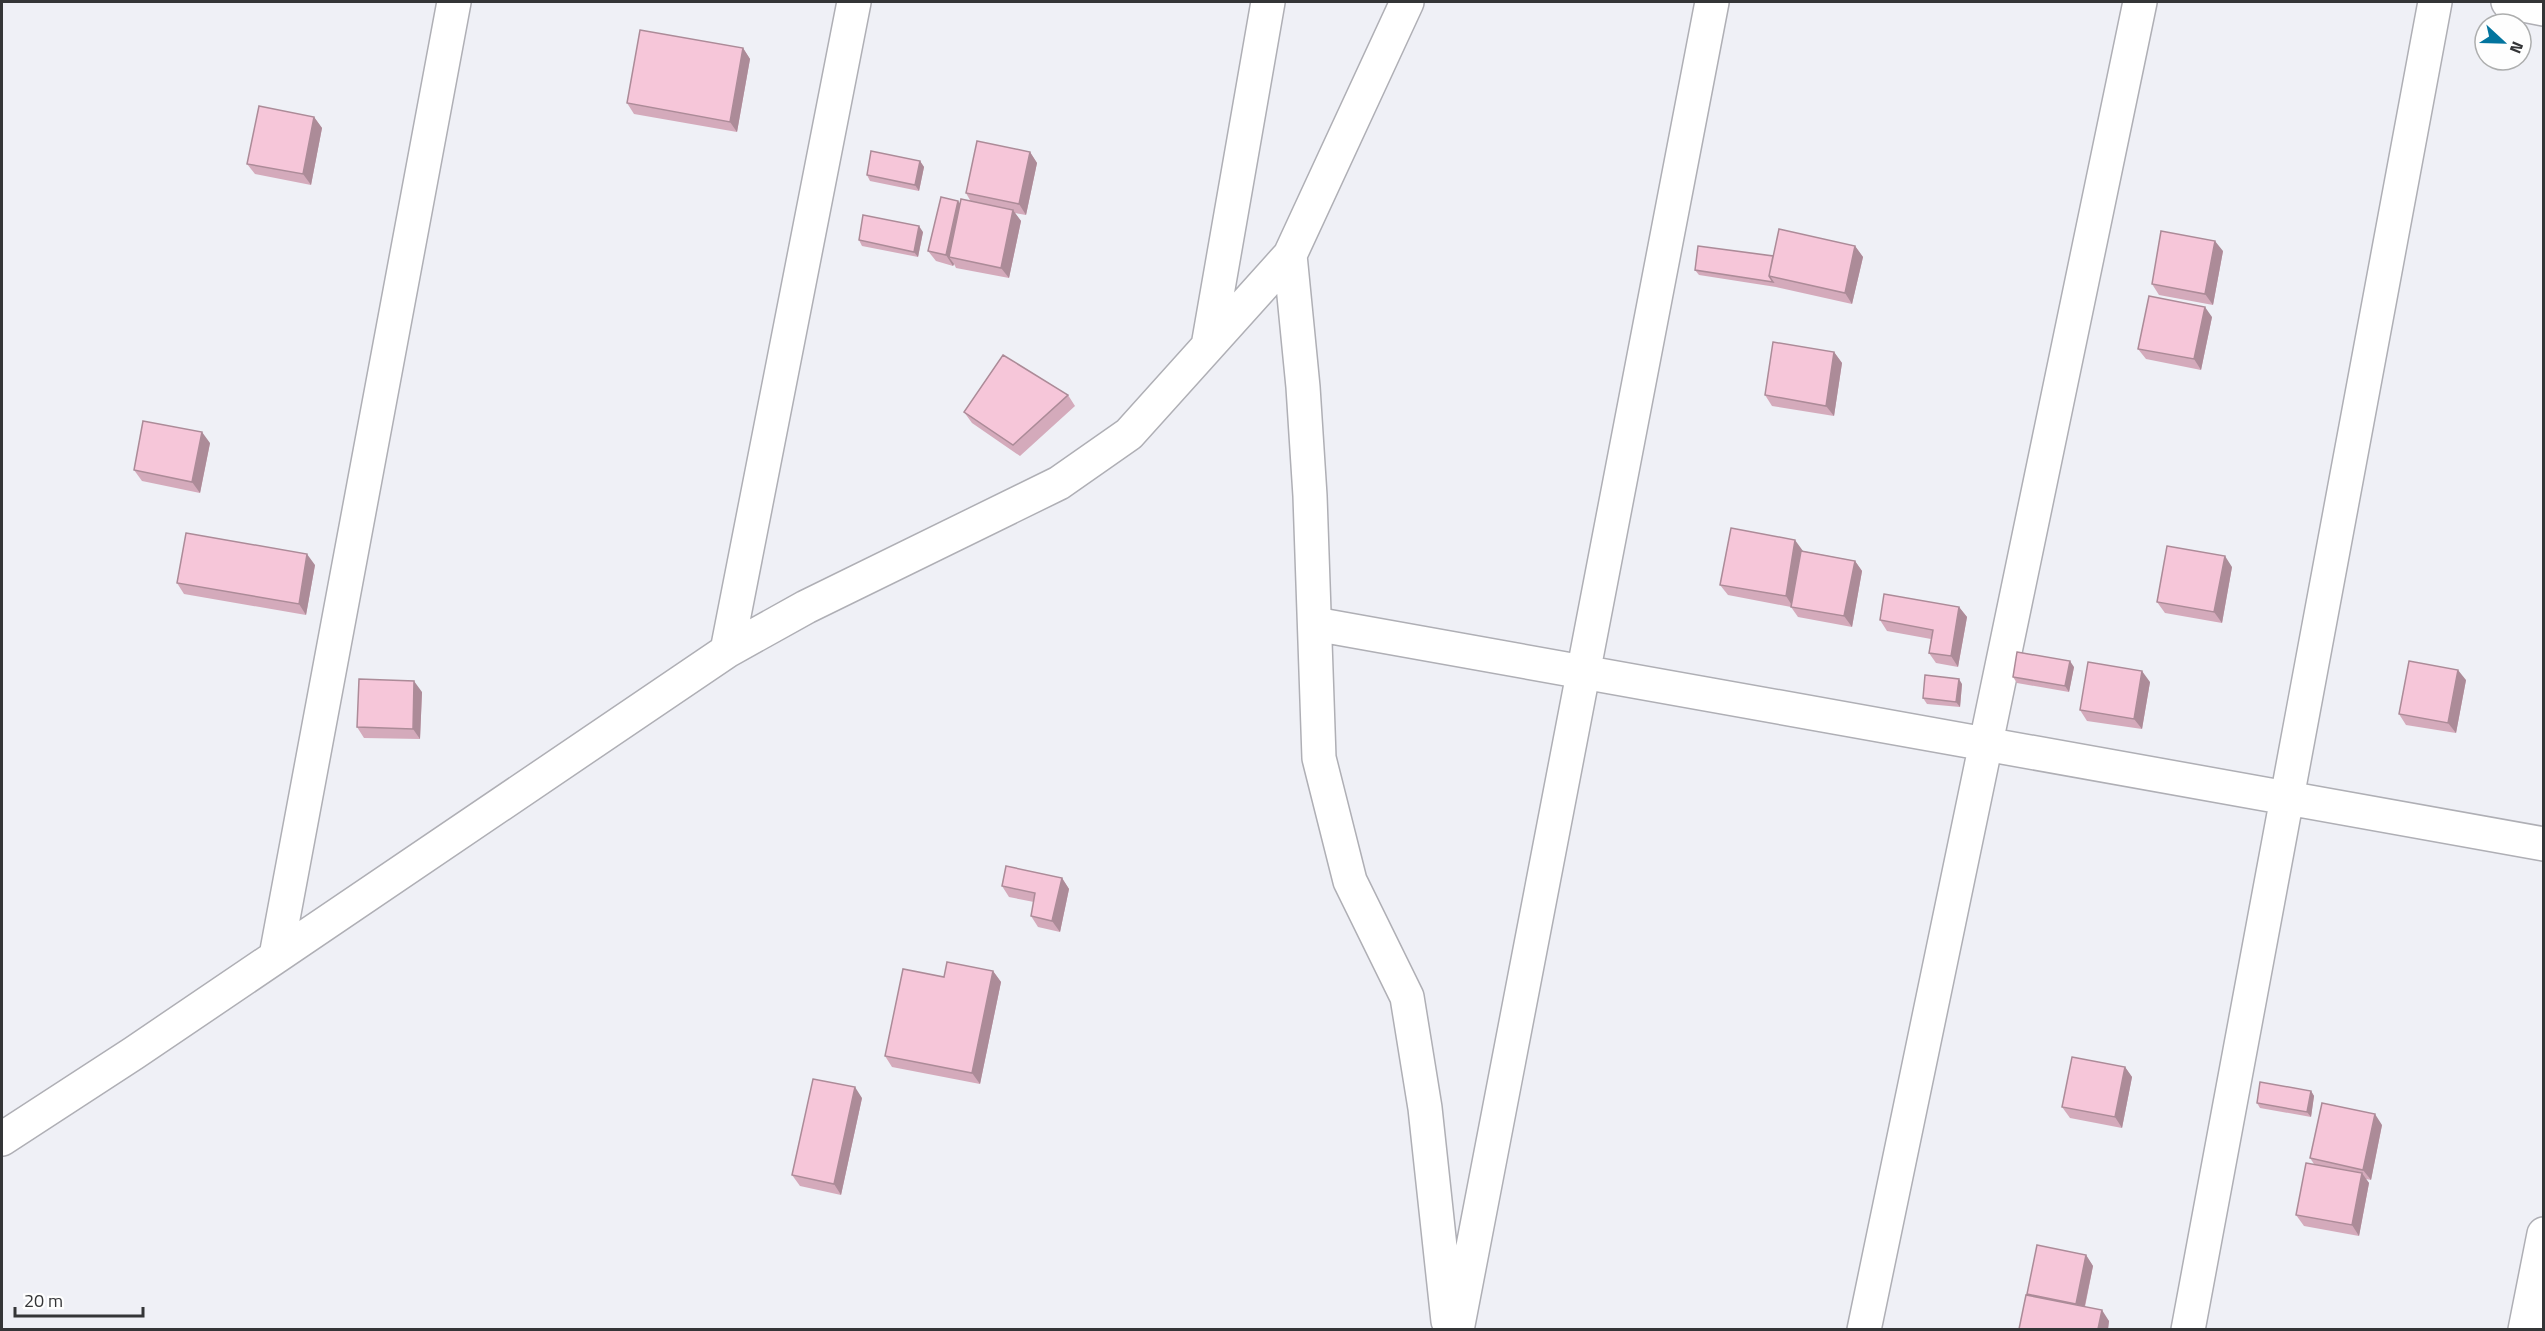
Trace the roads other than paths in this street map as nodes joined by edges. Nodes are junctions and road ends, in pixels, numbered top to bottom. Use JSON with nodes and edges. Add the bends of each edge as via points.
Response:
{"nodes":[{"id":1,"x":454,"y":2,"type":"edge"},
{"id":2,"x":854,"y":2,"type":"edge"},
{"id":3,"x":1268,"y":2,"type":"edge"},
{"id":4,"x":1407,"y":2,"type":"edge"},
{"id":5,"x":1712,"y":2,"type":"edge"},
{"id":6,"x":2140,"y":2,"type":"edge"},
{"id":7,"x":2435,"y":2,"type":"edge"},
{"id":8,"x":2508,"y":2,"type":"edge"},
{"id":9,"x":2544,"y":9,"type":"edge"},
{"id":10,"x":1290,"y":255,"type":"junction"},
{"id":11,"x":1208,"y":346,"type":"junction"},
{"id":12,"x":1315,"y":624,"type":"junction"},
{"id":13,"x":727,"y":651,"type":"junction"},
{"id":14,"x":1583,"y":672,"type":"junction"},
{"id":15,"x":1985,"y":744,"type":"junction"},
{"id":16,"x":2286,"y":798,"type":"junction"},
{"id":17,"x":2544,"y":844,"type":"edge"},
{"id":18,"x":276,"y":956,"type":"junction"},
{"id":19,"x":2,"y":1139,"type":"edge"},
{"id":20,"x":2544,"y":1234,"type":"edge"},
{"id":21,"x":1449,"y":1329,"type":"edge"},
{"id":22,"x":1457,"y":1329,"type":"edge"},
{"id":23,"x":1864,"y":1329,"type":"edge"},
{"id":24,"x":2188,"y":1329,"type":"edge"},
{"id":25,"x":2525,"y":1329,"type":"edge"}],
"edges":[{"from":1,"to":18,"type":"street"},
{"from":2,"to":13,"type":"street"},
{"from":3,"to":11,"type":"street"},
{"from":4,"to":10,"type":"street"},
{"from":5,"to":14,"type":"street"},
{"from":6,"to":15,"type":"street"},
{"from":7,"to":16,"type":"street"},
{"from":8,"to":9,"type":"street"},
{"from":10,"to":11,"type":"street"},
{"from":10,"to":12,"type":"street","via":[[1306,431]]},
{"from":11,"to":13,"type":"street","via":[[1129,434],[1059,483],[806,607]]},
{"from":12,"to":14,"type":"street"},
{"from":12,"to":21,"type":"street","via":[[1319,758],[1350,881],[1407,997],[1425,1108]]},
{"from":13,"to":18,"type":"street"},
{"from":14,"to":15,"type":"street"},
{"from":14,"to":22,"type":"street"},
{"from":15,"to":16,"type":"street"},
{"from":15,"to":23,"type":"street"},
{"from":16,"to":17,"type":"street"},
{"from":16,"to":24,"type":"street"},
{"from":18,"to":19,"type":"street"},
{"from":20,"to":25,"type":"street"}]}
